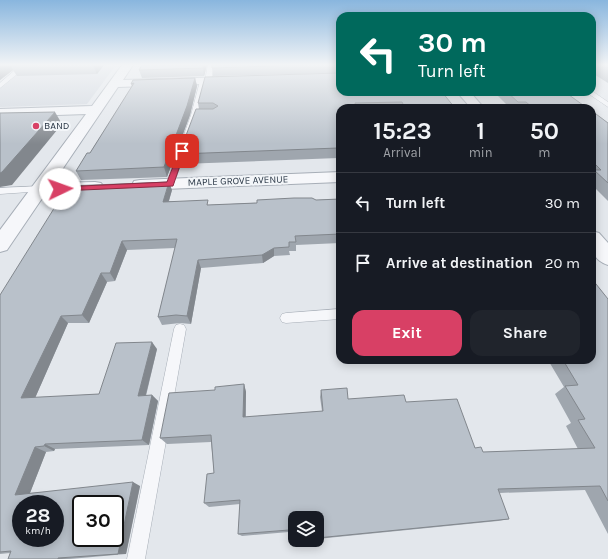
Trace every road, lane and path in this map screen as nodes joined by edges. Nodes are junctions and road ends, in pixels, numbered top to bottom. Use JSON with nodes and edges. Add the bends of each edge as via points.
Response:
{"nodes":[{"id":1,"x":110,"y":91,"type":"edge"},
{"id":2,"x":203,"y":91,"type":"edge"},
{"id":3,"x":468,"y":96,"type":"edge"},
{"id":4,"x":595,"y":96,"type":"edge"},
{"id":5,"x":474,"y":104,"type":"edge"},
{"id":6,"x":608,"y":105,"type":"edge"},
{"id":7,"x":97,"y":110,"type":"junction"},
{"id":8,"x":0,"y":113,"type":"edge"},
{"id":9,"x":336,"y":177,"type":"edge"},
{"id":10,"x":170,"y":184,"type":"junction"},
{"id":11,"x":41,"y":189,"type":"junction"},
{"id":12,"x":0,"y":191,"type":"edge"},
{"id":13,"x":596,"y":243,"type":"edge"},
{"id":14,"x":0,"y":245,"type":"edge"},
{"id":15,"x":608,"y":257,"type":"edge"},
{"id":16,"x":336,"y":314,"type":"edge"},
{"id":17,"x":286,"y":318,"type":"dead end"},
{"id":18,"x":180,"y":329,"type":"dead end"},
{"id":19,"x":136,"y":559,"type":"edge"}],
"edges":[{"from":1,"to":7,"type":"street"},
{"from":2,"to":10,"type":"lane","via":[[197,115]]},
{"from":3,"to":5,"type":"street"},
{"from":4,"to":6,"type":"lane"},
{"from":7,"to":8,"type":"street"},
{"from":7,"to":11,"type":"street"},
{"from":9,"to":10,"type":"street","name":"MAPLE GROVE AVENUE"},
{"from":10,"to":11,"type":"street","name":"MAPLE GROVE AVENUE"},
{"from":11,"to":12,"type":"lane"},
{"from":11,"to":14,"type":"street"},
{"from":13,"to":15,"type":"street"},
{"from":16,"to":17,"type":"lane"},
{"from":18,"to":19,"type":"lane"}]}
